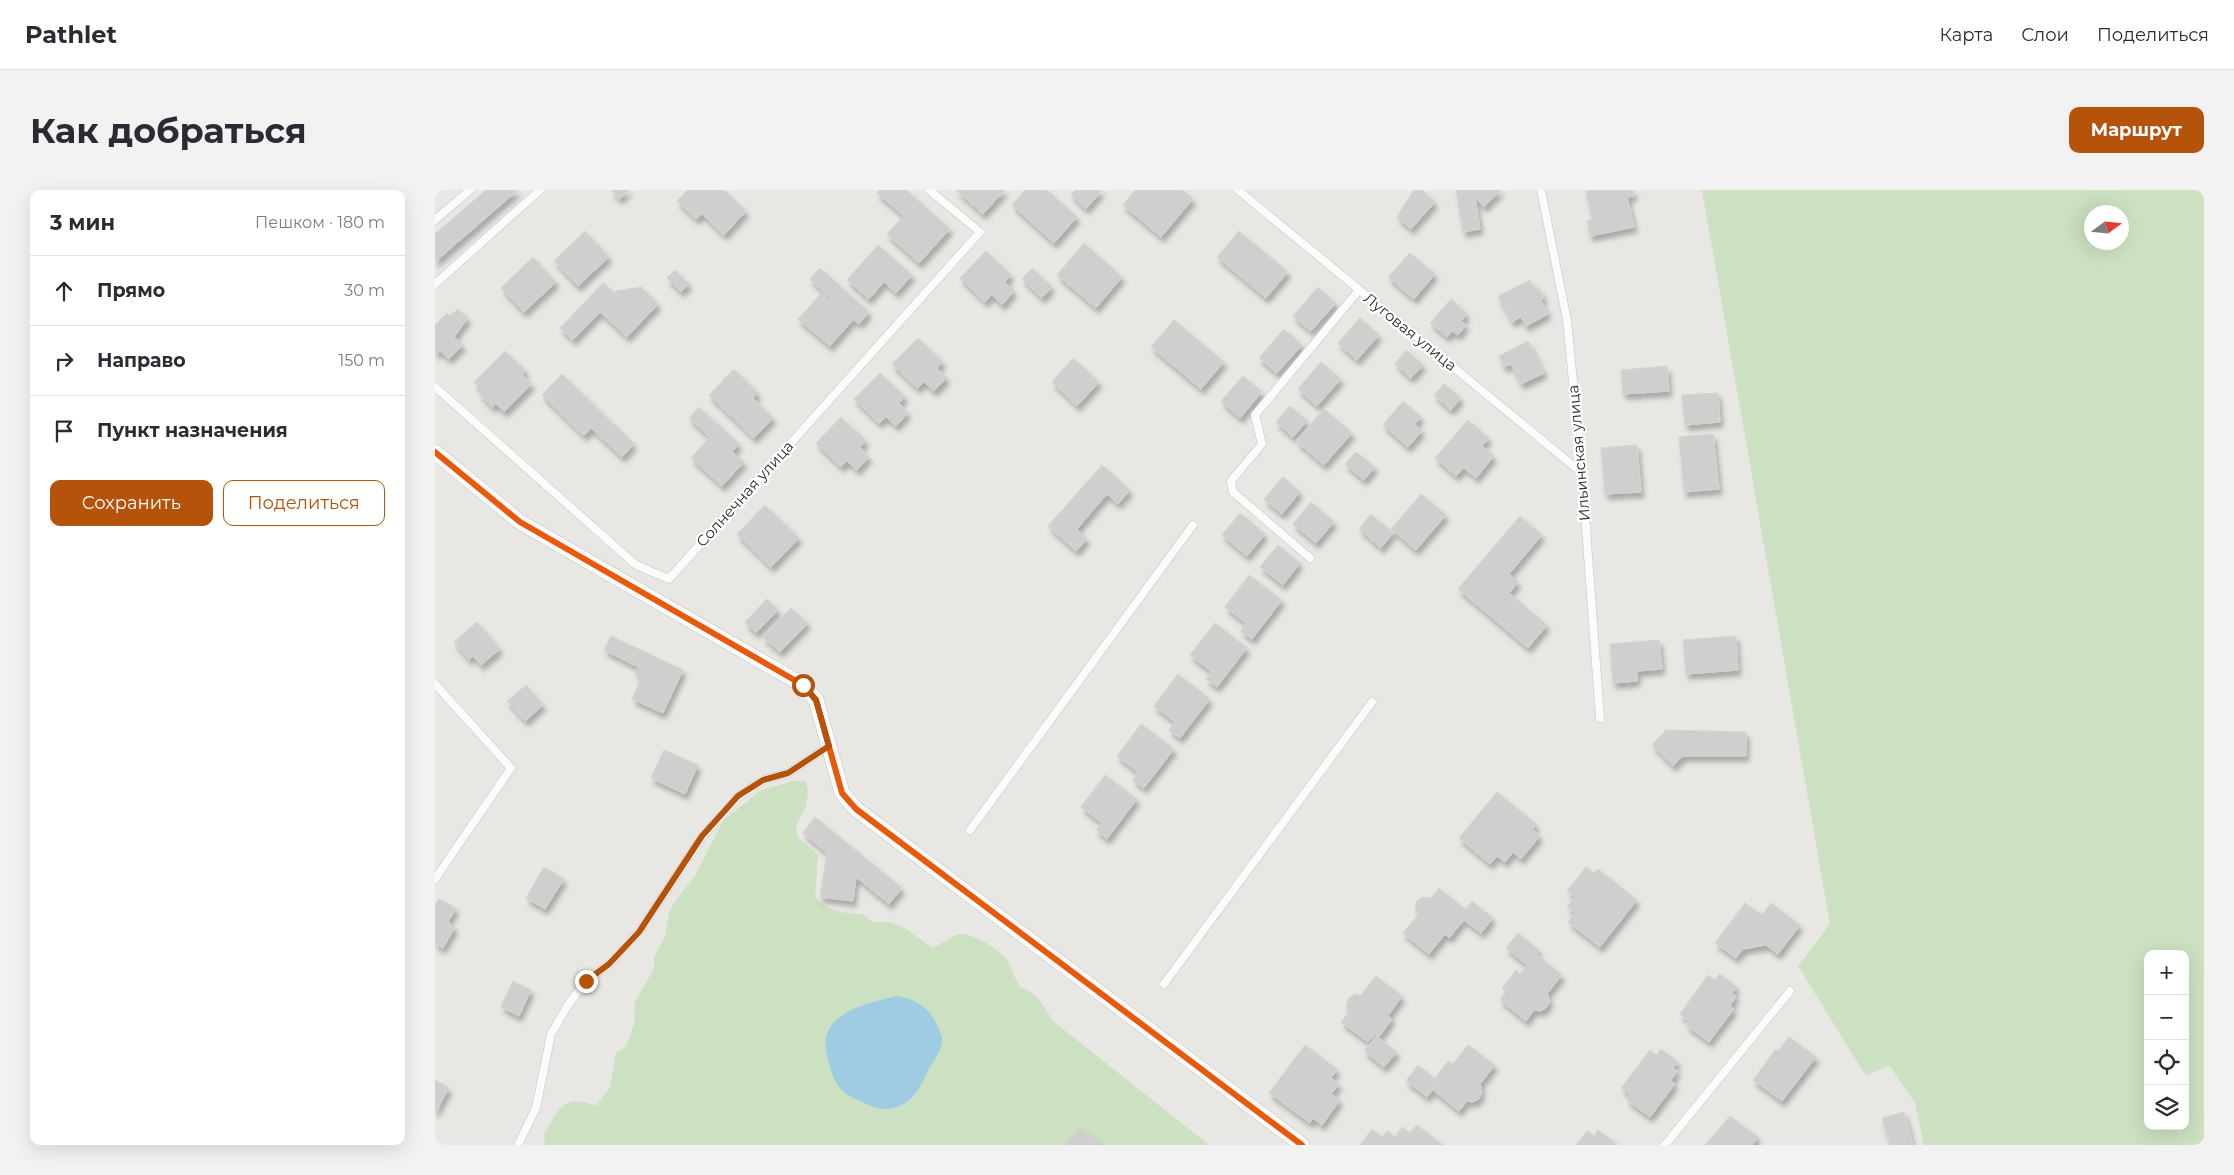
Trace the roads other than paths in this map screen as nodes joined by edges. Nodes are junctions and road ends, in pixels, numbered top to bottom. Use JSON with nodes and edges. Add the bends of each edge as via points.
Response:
{"nodes":[{"id":1,"x":470,"y":190,"type":"edge"},
{"id":2,"x":540,"y":190,"type":"edge"},
{"id":3,"x":929,"y":190,"type":"edge"},
{"id":4,"x":1238,"y":190,"type":"edge"},
{"id":5,"x":1541,"y":190,"type":"edge"},
{"id":6,"x":435,"y":220,"type":"edge"},
{"id":7,"x":435,"y":284,"type":"edge"},
{"id":8,"x":1359,"y":290,"type":"junction"},
{"id":9,"x":435,"y":387,"type":"edge"},
{"id":10,"x":435,"y":452,"type":"edge"},
{"id":11,"x":1582,"y":473,"type":"junction"},
{"id":12,"x":1193,"y":525,"type":"dead end"},
{"id":13,"x":1310,"y":558,"type":"dead end"},
{"id":14,"x":435,"y":684,"type":"edge"},
{"id":15,"x":1372,"y":702,"type":"dead end"},
{"id":16,"x":1600,"y":718,"type":"dead end"},
{"id":17,"x":829,"y":746,"type":"junction"},
{"id":18,"x":971,"y":830,"type":"dead end"},
{"id":19,"x":435,"y":879,"type":"edge"},
{"id":20,"x":1164,"y":984,"type":"dead end"},
{"id":21,"x":1790,"y":991,"type":"dead end"},
{"id":22,"x":518,"y":1145,"type":"edge"},
{"id":23,"x":1302,"y":1145,"type":"edge"},
{"id":24,"x":1665,"y":1145,"type":"edge"}],
"edges":[{"from":1,"to":6,"type":"lane"},
{"from":2,"to":7,"type":"lane"},
{"from":3,"to":9,"type":"lane","name":"Солнечная улица","via":[[980,232],[669,579],[637,565]]},
{"from":4,"to":8,"type":"lane","name":"Луговая улица"},
{"from":5,"to":11,"type":"lane","name":"Ильинская улица","via":[[1567,320]]},
{"from":8,"to":11,"type":"lane","name":"Луговая улица"},
{"from":8,"to":13,"type":"lane","via":[[1255,415],[1262,444],[1231,482],[1233,492]]},
{"from":10,"to":17,"type":"street","via":[[520,522],[803,685],[816,700]]},
{"from":11,"to":16,"type":"lane","name":"Ильинская улица"},
{"from":12,"to":18,"type":"lane"},
{"from":14,"to":19,"type":"lane","via":[[511,768]]},
{"from":15,"to":20,"type":"lane"},
{"from":17,"to":22,"type":"lane","via":[[788,773],[763,780],[738,796],[702,836],[639,932],[609,964],[586,981],[551,1034],[535,1108]]},
{"from":17,"to":23,"type":"street","via":[[843,793],[856,809]]},
{"from":21,"to":24,"type":"lane"}]}
